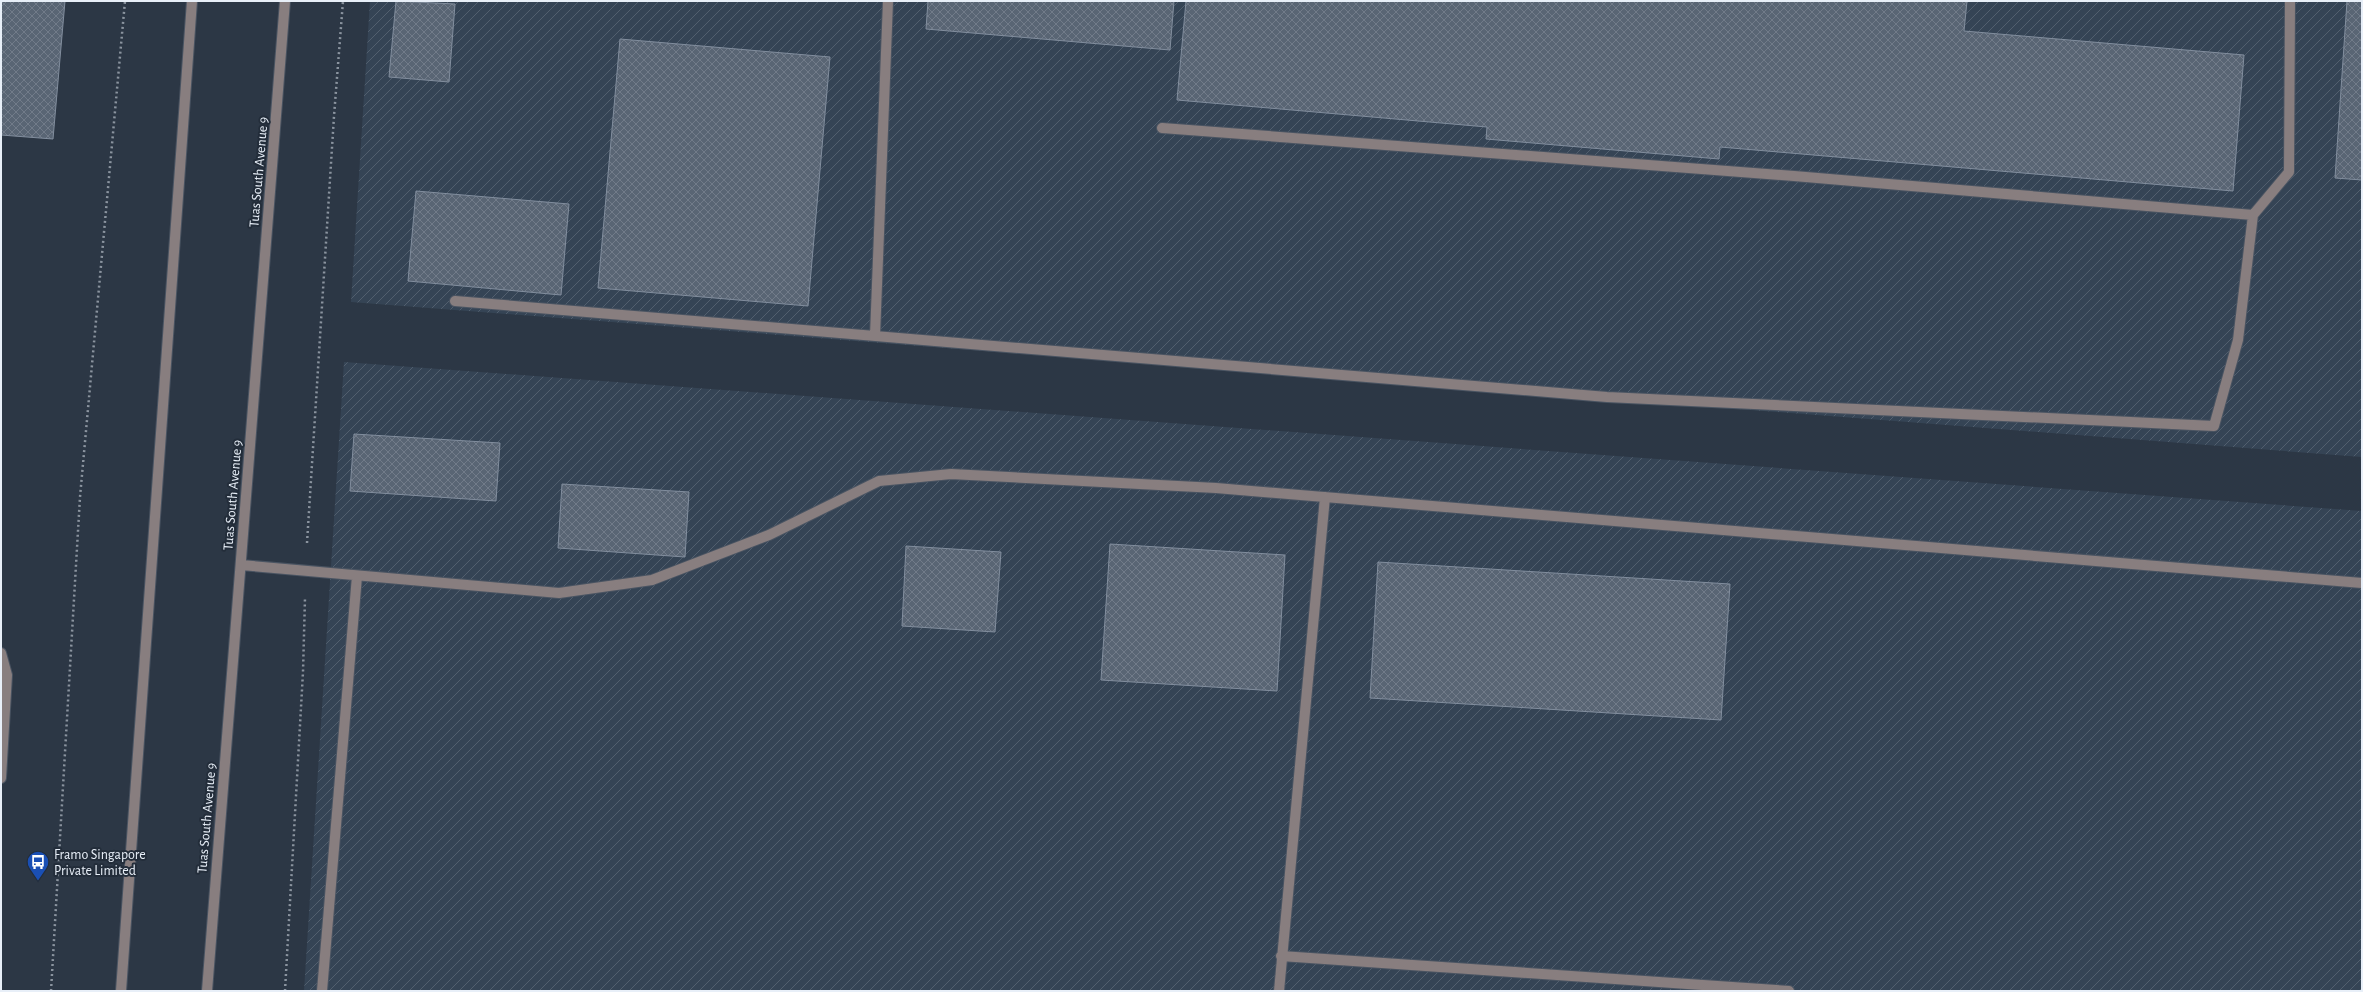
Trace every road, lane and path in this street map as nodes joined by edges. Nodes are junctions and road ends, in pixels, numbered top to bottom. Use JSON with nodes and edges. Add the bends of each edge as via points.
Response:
{"nodes":[{"id":1,"x":125,"y":1,"type":"edge"},
{"id":2,"x":192,"y":1,"type":"edge"},
{"id":3,"x":285,"y":1,"type":"edge"},
{"id":4,"x":343,"y":1,"type":"edge"},
{"id":5,"x":888,"y":1,"type":"edge"},
{"id":6,"x":2290,"y":1,"type":"edge"},
{"id":7,"x":1162,"y":128,"type":"dead end"},
{"id":8,"x":2253,"y":215,"type":"junction"},
{"id":9,"x":455,"y":301,"type":"dead end"},
{"id":10,"x":875,"y":336,"type":"junction"},
{"id":11,"x":1324,"y":497,"type":"junction"},
{"id":12,"x":240,"y":565,"type":"junction"},
{"id":13,"x":306,"y":571,"type":"junction"},
{"id":14,"x":357,"y":576,"type":"junction"},
{"id":15,"x":2362,"y":583,"type":"edge"},
{"id":16,"x":1,"y":653,"type":"edge"},
{"id":17,"x":1,"y":778,"type":"edge"},
{"id":18,"x":1281,"y":956,"type":"junction"},
{"id":19,"x":51,"y":991,"type":"edge"},
{"id":20,"x":121,"y":991,"type":"edge"},
{"id":21,"x":207,"y":991,"type":"edge"},
{"id":22,"x":285,"y":991,"type":"edge"},
{"id":23,"x":322,"y":991,"type":"edge"},
{"id":24,"x":1279,"y":991,"type":"edge"},
{"id":25,"x":1789,"y":991,"type":"edge"}],
"edges":[{"from":1,"to":19,"type":"path","via":[[80,497]]},
{"from":2,"to":20,"type":"street"},
{"from":3,"to":12,"type":"street","name":"Tuas South Avenue 9"},
{"from":4,"to":13,"type":"path"},
{"from":5,"to":10,"type":"street"},
{"from":6,"to":8,"type":"street","via":[[2289,172]]},
{"from":7,"to":8,"type":"street","via":[[1802,177]]},
{"from":8,"to":10,"type":"street","via":[[2238,340],[2214,426],[1606,398]]},
{"from":9,"to":10,"type":"street"},
{"from":11,"to":14,"type":"street","via":[[1216,488],[951,474],[879,481],[769,535],[652,580],[559,593]]},
{"from":11,"to":15,"type":"street"},
{"from":11,"to":18,"type":"street"},
{"from":12,"to":13,"type":"street"},
{"from":12,"to":21,"type":"street","name":"Tuas South Avenue 9"},
{"from":13,"to":14,"type":"street"},
{"from":13,"to":22,"type":"path","via":[[303,672]]},
{"from":14,"to":23,"type":"street"},
{"from":16,"to":17,"type":"street","via":[[7,675]]},
{"from":18,"to":24,"type":"street"},
{"from":18,"to":25,"type":"street"}]}
